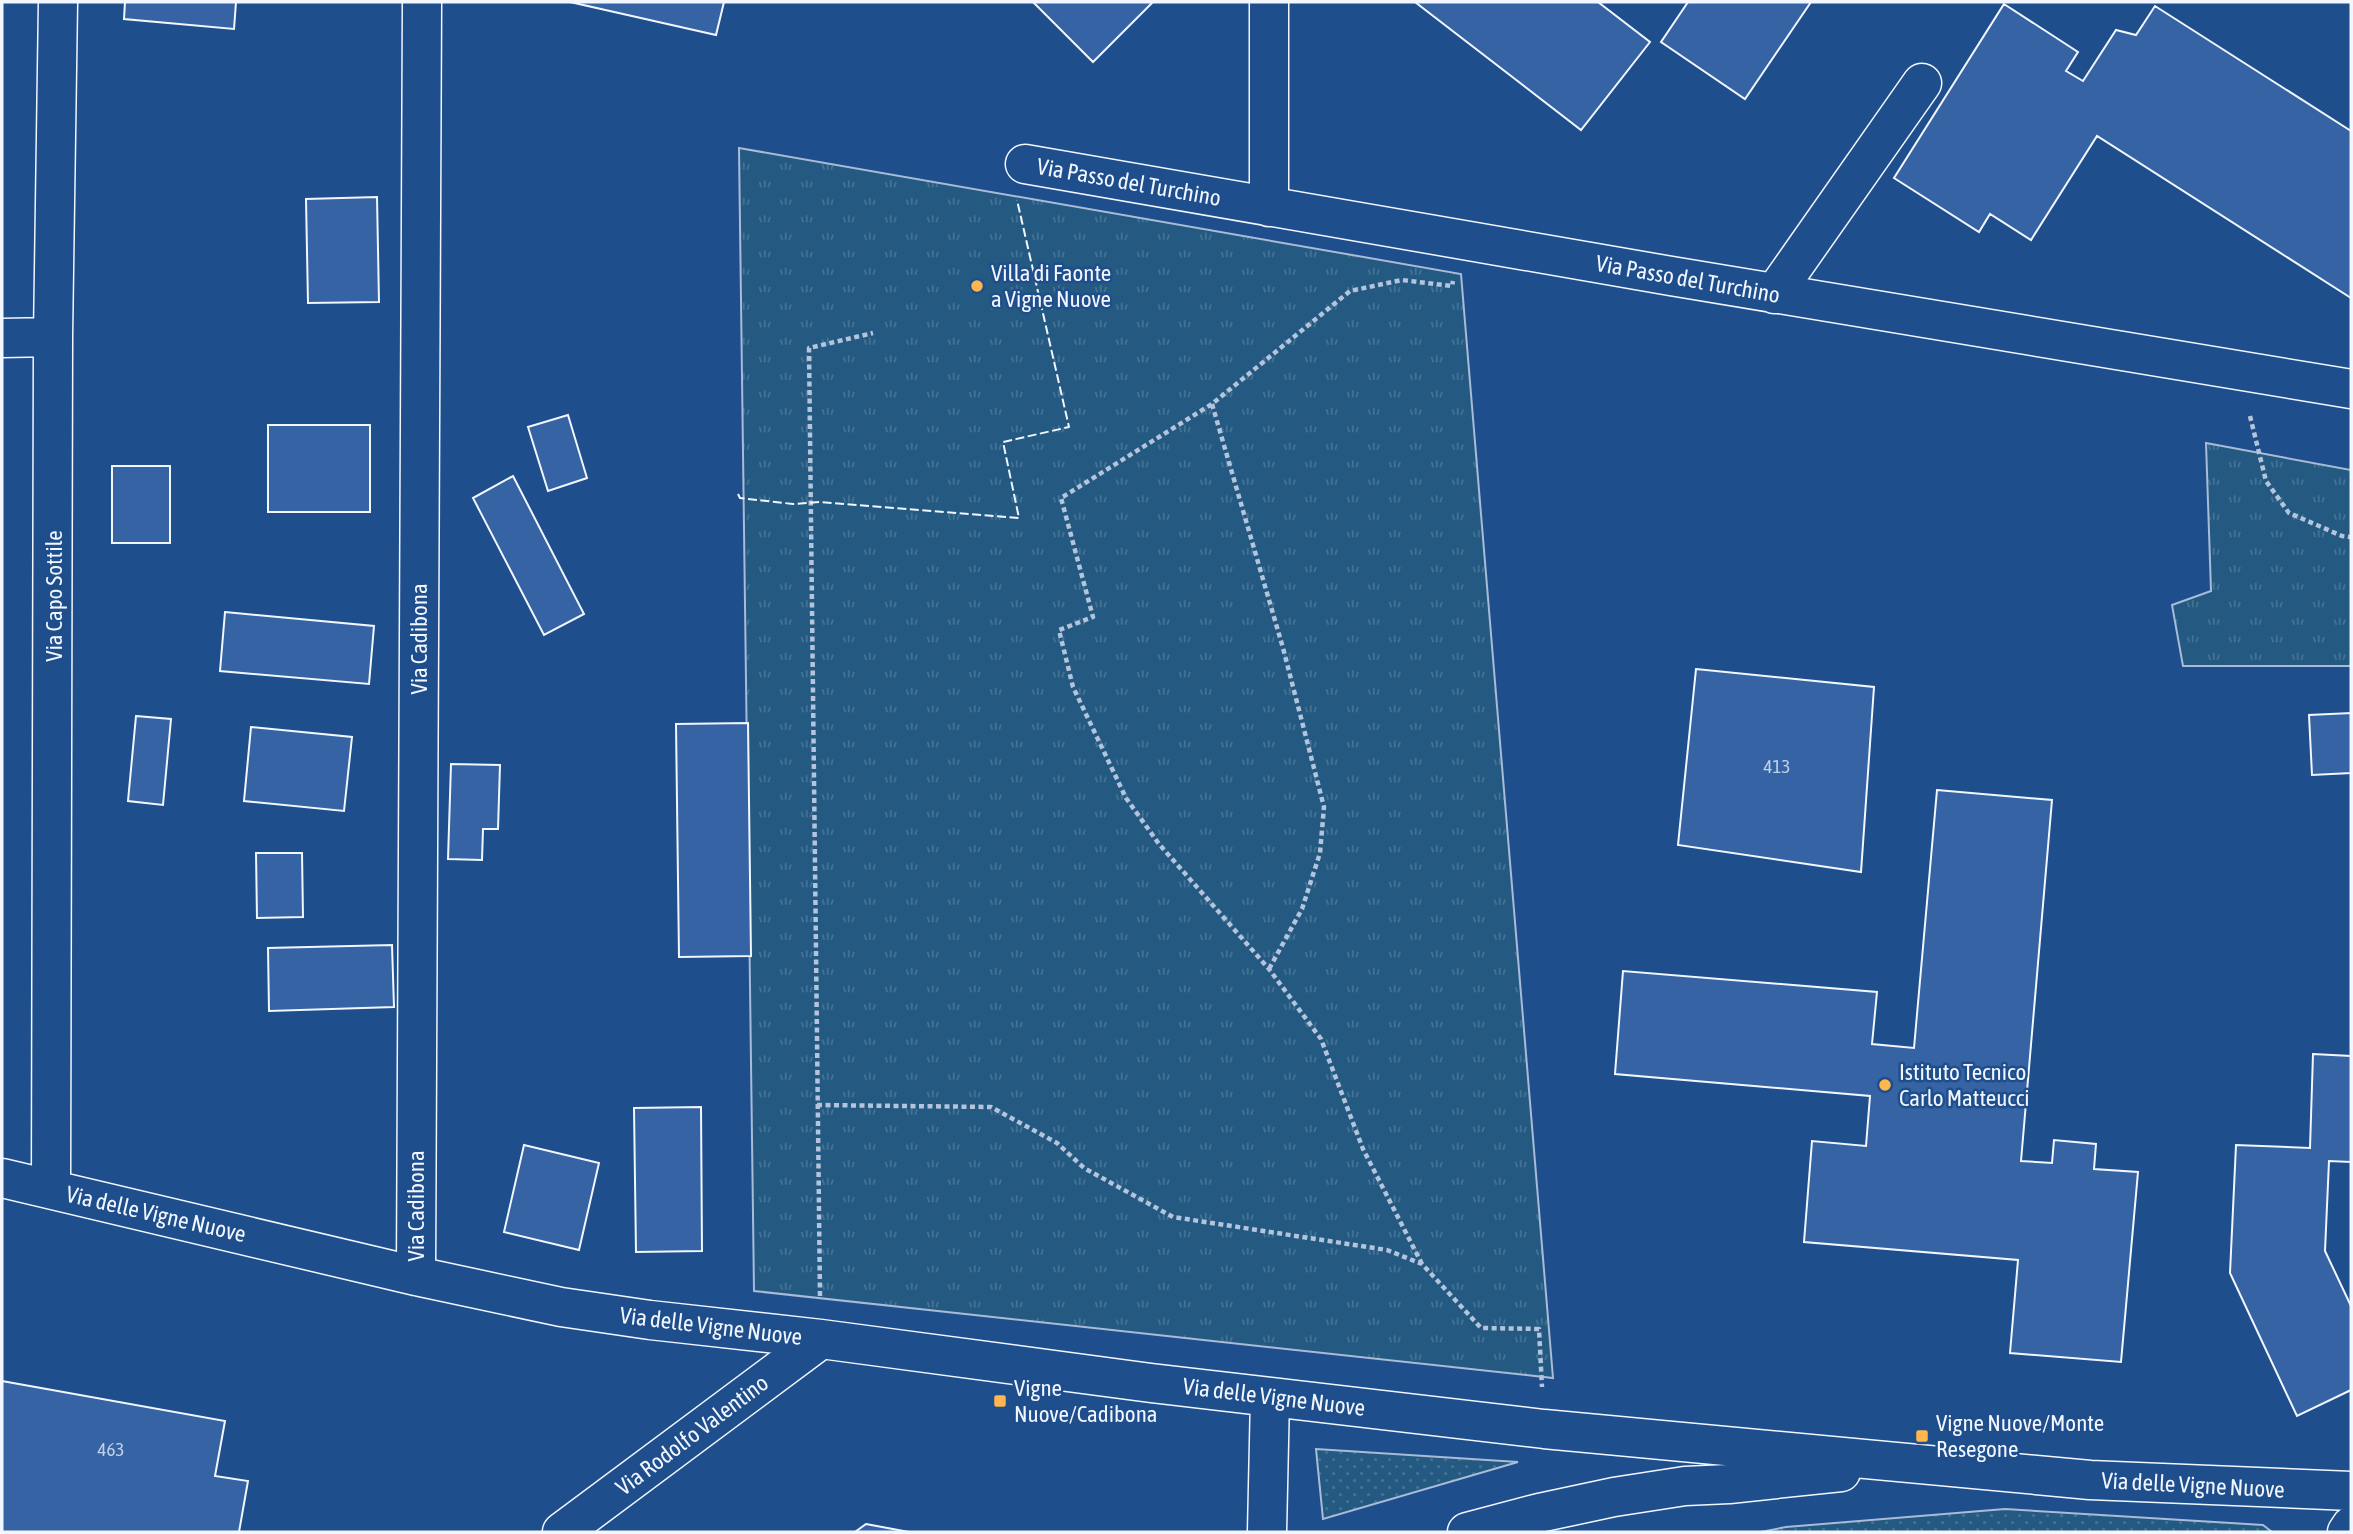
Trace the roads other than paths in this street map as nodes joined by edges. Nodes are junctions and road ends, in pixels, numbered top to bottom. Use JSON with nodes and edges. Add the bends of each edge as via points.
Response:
{"nodes":[{"id":1,"x":58,"y":2,"type":"edge"},
{"id":2,"x":422,"y":2,"type":"edge"},
{"id":3,"x":1269,"y":4,"type":"dead end"},
{"id":4,"x":1922,"y":83,"type":"dead end"},
{"id":5,"x":1025,"y":164,"type":"dead end"},
{"id":6,"x":1269,"y":207,"type":"junction"},
{"id":7,"x":1774,"y":294,"type":"junction"},
{"id":8,"x":53,"y":337,"type":"junction"},
{"id":9,"x":2,"y":338,"type":"edge"},
{"id":10,"x":2351,"y":389,"type":"edge"},
{"id":11,"x":2,"y":1178,"type":"edge"},
{"id":12,"x":51,"y":1189,"type":"junction"},
{"id":13,"x":416,"y":1276,"type":"junction"},
{"id":14,"x":821,"y":1339,"type":"junction"},
{"id":15,"x":1270,"y":1397,"type":"junction"},
{"id":16,"x":1923,"y":1463,"type":"junction"},
{"id":17,"x":2351,"y":1492,"type":"edge"},
{"id":18,"x":2351,"y":1526,"type":"edge"},
{"id":19,"x":562,"y":1532,"type":"edge"},
{"id":20,"x":1267,"y":1532,"type":"edge"},
{"id":21,"x":1467,"y":1532,"type":"edge"},
{"id":22,"x":2347,"y":1532,"type":"edge"}],
"edges":[{"from":1,"to":8,"type":"street","name":"Via Capo Sottile"},
{"from":2,"to":13,"type":"street","name":"Via Cadibona"},
{"from":3,"to":6,"type":"street"},
{"from":4,"to":7,"type":"street"},
{"from":5,"to":6,"type":"street","name":"Via Passo del Turchino"},
{"from":6,"to":7,"type":"street","name":"Via Passo del Turchino"},
{"from":7,"to":10,"type":"street","name":"Via Passo del Turchino"},
{"from":8,"to":9,"type":"street"},
{"from":8,"to":12,"type":"street","name":"Via Capo Sottile"},
{"from":11,"to":12,"type":"street","name":"Via delle Vigne Nuove"},
{"from":12,"to":13,"type":"street","name":"Via delle Vigne Nuove"},
{"from":13,"to":14,"type":"street","name":"Via delle Vigne Nuove","via":[[597,1312]]},
{"from":14,"to":15,"type":"street","name":"Via delle Vigne Nuove"},
{"from":14,"to":19,"type":"street","name":"Via Rodolfo Valentino"},
{"from":15,"to":16,"type":"street","name":"Via delle Vigne Nuove","via":[[1544,1429]]},
{"from":15,"to":20,"type":"street"},
{"from":16,"to":17,"type":"street","name":"Via delle Vigne Nuove","via":[[2090,1480]]},
{"from":16,"to":21,"type":"street","via":[[1673,1488],[1551,1510]]},
{"from":18,"to":22,"type":"street"}]}
